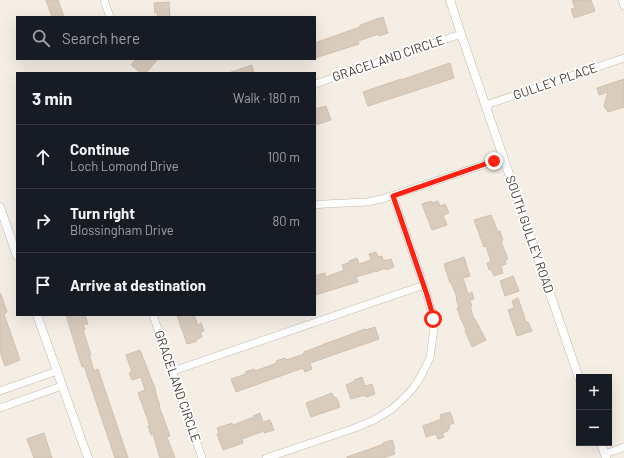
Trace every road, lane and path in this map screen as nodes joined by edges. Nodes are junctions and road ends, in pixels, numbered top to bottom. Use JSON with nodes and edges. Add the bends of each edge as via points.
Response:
{"nodes":[{"id":1,"x":104,"y":0,"type":"edge"},
{"id":2,"x":450,"y":0,"type":"edge"},
{"id":3,"x":622,"y":0,"type":"edge"},
{"id":4,"x":624,"y":6,"type":"edge"},
{"id":5,"x":110,"y":16,"type":"edge"},
{"id":6,"x":461,"y":34,"type":"junction"},
{"id":7,"x":624,"y":58,"type":"edge"},
{"id":8,"x":316,"y":84,"type":"edge"},
{"id":9,"x":486,"y":105,"type":"junction"},
{"id":10,"x":504,"y":158,"type":"junction"},
{"id":11,"x":393,"y":196,"type":"junction"},
{"id":12,"x":316,"y":205,"type":"edge"},
{"id":13,"x":0,"y":207,"type":"edge"},
{"id":14,"x":16,"y":253,"type":"edge"},
{"id":15,"x":424,"y":285,"type":"junction"},
{"id":16,"x":37,"y":316,"type":"edge"},
{"id":17,"x":153,"y":316,"type":"edge"},
{"id":18,"x":57,"y":371,"type":"junction"},
{"id":19,"x":173,"y":371,"type":"junction"},
{"id":20,"x":578,"y":374,"type":"edge"},
{"id":21,"x":62,"y":386,"type":"junction"},
{"id":22,"x":0,"y":391,"type":"edge"},
{"id":23,"x":0,"y":408,"type":"edge"},
{"id":24,"x":602,"y":446,"type":"edge"},
{"id":25,"x":624,"y":447,"type":"edge"},
{"id":26,"x":606,"y":456,"type":"edge"},
{"id":27,"x":88,"y":458,"type":"edge"},
{"id":28,"x":202,"y":458,"type":"edge"},
{"id":29,"x":266,"y":458,"type":"edge"}],
"edges":[{"from":1,"to":5,"type":"street"},
{"from":2,"to":6,"type":"street","name":"SOUTH GULLEY ROAD"},
{"from":3,"to":4,"type":"street"},
{"from":6,"to":8,"type":"street","name":"GRACELAND CIRCLE"},
{"from":6,"to":9,"type":"street","name":"SOUTH GULLEY ROAD"},
{"from":7,"to":9,"type":"street","name":"GULLEY PLACE"},
{"from":9,"to":10,"type":"street","name":"SOUTH GULLEY ROAD"},
{"from":10,"to":11,"type":"street"},
{"from":10,"to":20,"type":"street","name":"SOUTH GULLEY ROAD"},
{"from":11,"to":12,"type":"street","via":[[367,202]]},
{"from":11,"to":15,"type":"street"},
{"from":13,"to":14,"type":"street"},
{"from":15,"to":19,"type":"street"},
{"from":15,"to":29,"type":"street","via":[[434,328],[430,358],[421,376],[406,396],[374,420]]},
{"from":16,"to":18,"type":"street"},
{"from":17,"to":19,"type":"street","name":"GRACELAND CIRCLE"},
{"from":18,"to":21,"type":"street"},
{"from":18,"to":22,"type":"street"},
{"from":19,"to":28,"type":"street","name":"GRACELAND CIRCLE"},
{"from":21,"to":23,"type":"street"},
{"from":21,"to":27,"type":"street"},
{"from":24,"to":26,"type":"street"},
{"from":25,"to":26,"type":"street"}]}
